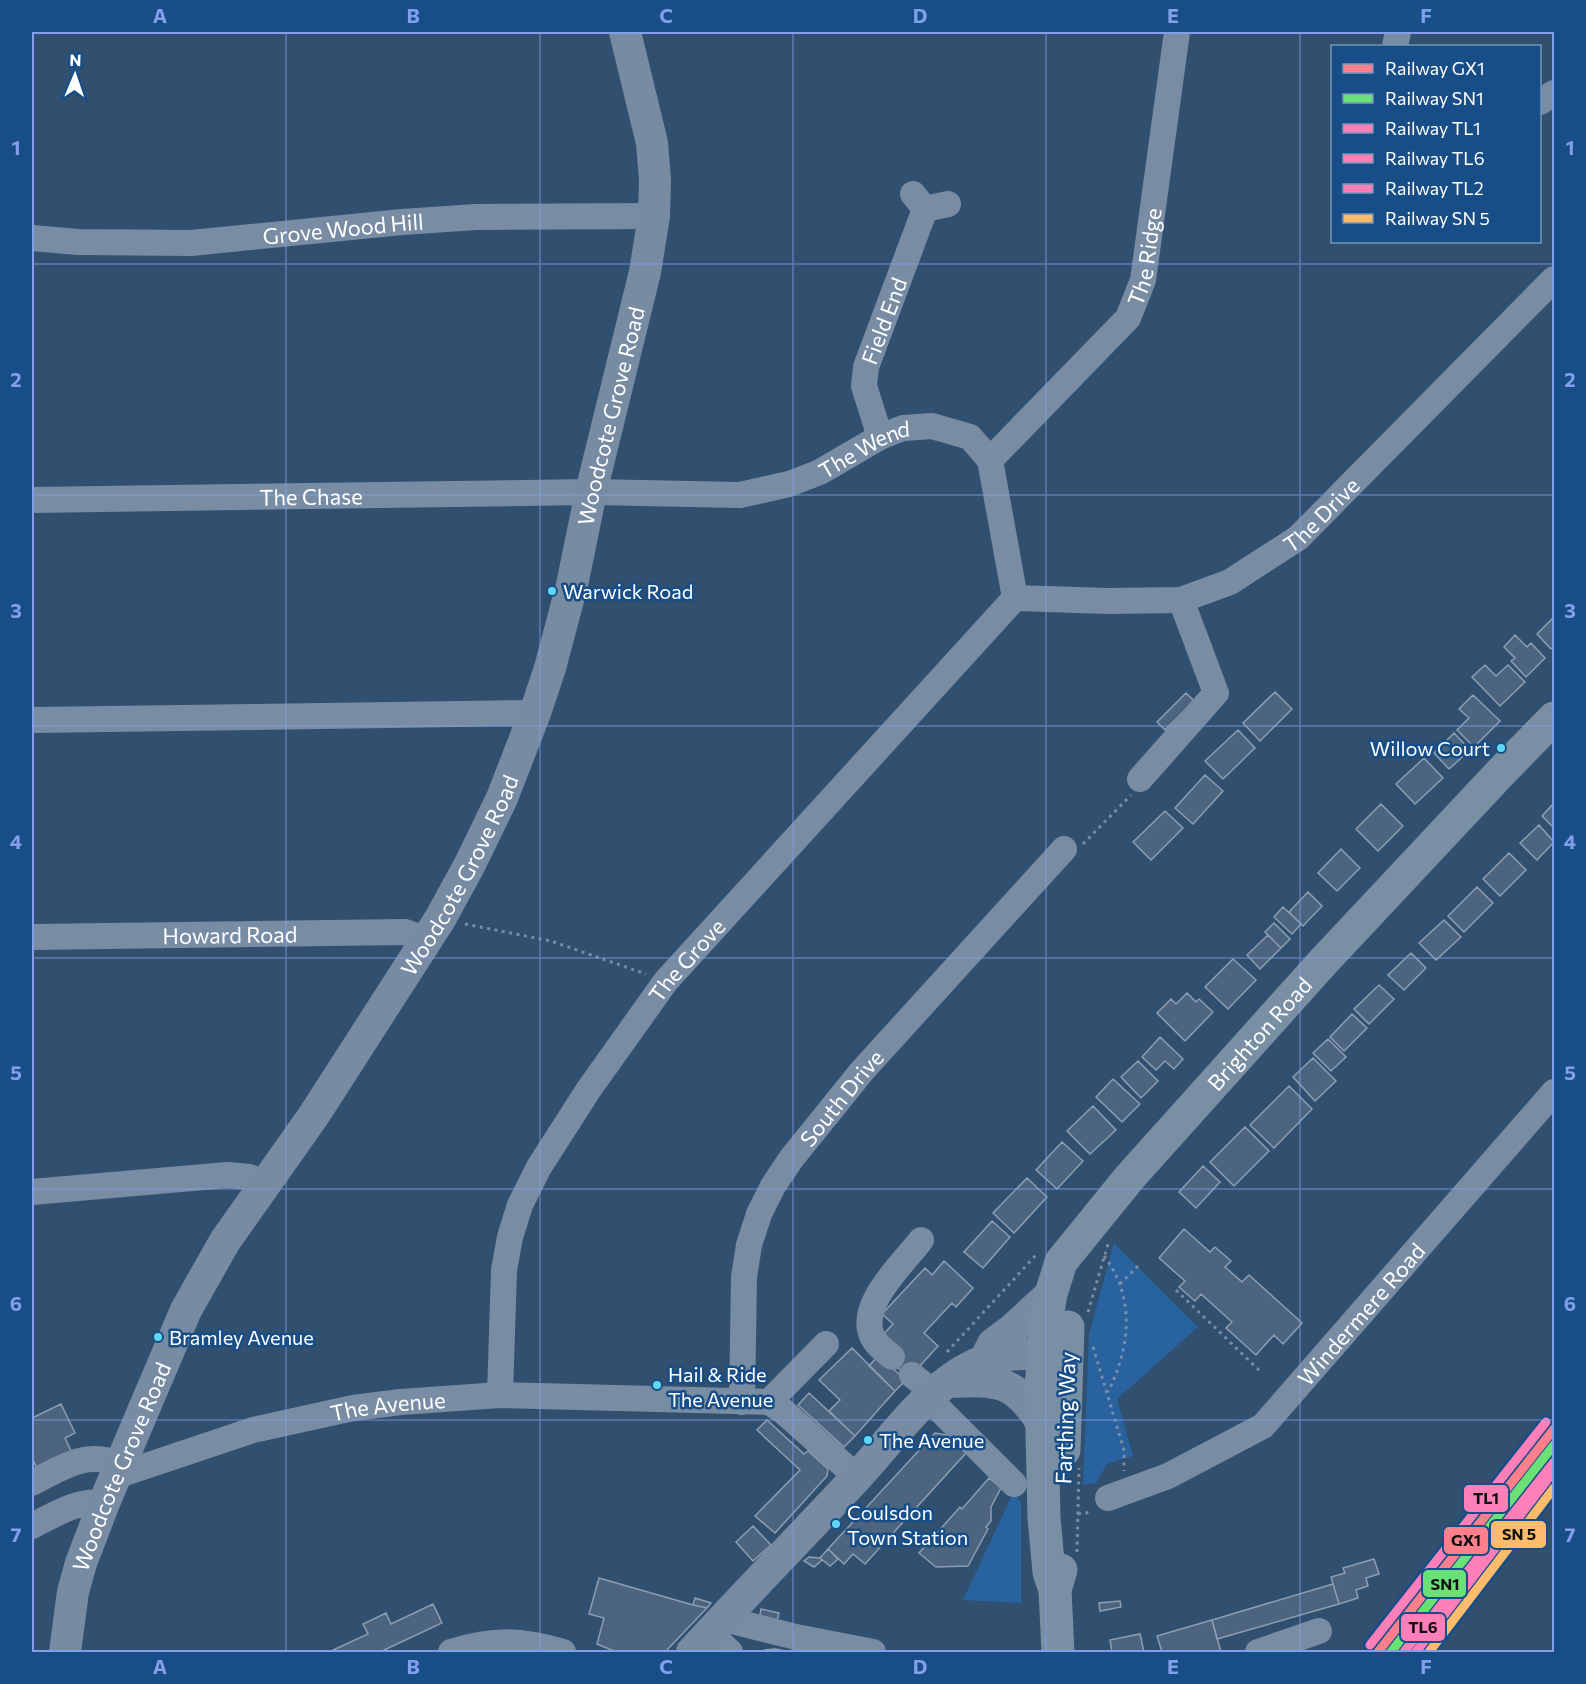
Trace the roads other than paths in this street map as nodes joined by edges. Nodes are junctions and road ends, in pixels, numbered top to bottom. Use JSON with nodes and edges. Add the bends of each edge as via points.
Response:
{"nodes":[{"id":1,"x":625,"y":32,"type":"edge"},
{"id":2,"x":1177,"y":32,"type":"edge"},
{"id":3,"x":1554,"y":93,"type":"edge"},
{"id":4,"x":1541,"y":101,"type":"edge"},
{"id":5,"x":929,"y":202,"type":"dead end"},
{"id":6,"x":654,"y":216,"type":"junction"},
{"id":7,"x":32,"y":238,"type":"edge"},
{"id":8,"x":1554,"y":279,"type":"edge"},
{"id":9,"x":880,"y":437,"type":"junction"},
{"id":10,"x":990,"y":460,"type":"junction"},
{"id":11,"x":591,"y":492,"type":"junction"},
{"id":12,"x":32,"y":500,"type":"edge"},
{"id":13,"x":1015,"y":598,"type":"junction"},
{"id":14,"x":1180,"y":600,"type":"junction"},
{"id":15,"x":535,"y":713,"type":"junction"},
{"id":16,"x":1554,"y":718,"type":"edge"},
{"id":17,"x":32,"y":720,"type":"edge"},
{"id":18,"x":1140,"y":780,"type":"road end"},
{"id":19,"x":1064,"y":849,"type":"road end"},
{"id":20,"x":433,"y":929,"type":"junction"},
{"id":21,"x":32,"y":937,"type":"edge"},
{"id":22,"x":1554,"y":1092,"type":"edge"},
{"id":23,"x":266,"y":1183,"type":"junction"},
{"id":24,"x":32,"y":1192,"type":"edge"},
{"id":25,"x":921,"y":1240,"type":"dead end"},
{"id":26,"x":1090,"y":1251,"type":"junction"},
{"id":27,"x":1051,"y":1294,"type":"junction"},
{"id":28,"x":826,"y":1344,"type":"dead end"},
{"id":29,"x":1067,"y":1352,"type":"junction"},
{"id":30,"x":892,"y":1357,"type":"dead end"},
{"id":31,"x":985,"y":1360,"type":"junction"},
{"id":32,"x":933,"y":1380,"type":"junction"},
{"id":33,"x":500,"y":1395,"type":"junction"},
{"id":34,"x":742,"y":1402,"type":"junction"},
{"id":35,"x":769,"y":1402,"type":"junction"},
{"id":36,"x":1042,"y":1423,"type":"junction"},
{"id":37,"x":857,"y":1477,"type":"junction"},
{"id":38,"x":113,"y":1481,"type":"junction"},
{"id":39,"x":32,"y":1483,"type":"edge"},
{"id":40,"x":1014,"y":1484,"type":"dead end"},
{"id":41,"x":1121,"y":1488,"type":"road end"},
{"id":42,"x":32,"y":1526,"type":"edge"},
{"id":43,"x":1055,"y":1590,"type":"junction"},
{"id":44,"x":1319,"y":1631,"type":"dead end"},
{"id":45,"x":66,"y":1637,"type":"edge"},
{"id":46,"x":714,"y":1639,"type":"edge"},
{"id":47,"x":450,"y":1653,"type":"edge"},
{"id":48,"x":563,"y":1653,"type":"edge"},
{"id":49,"x":873,"y":1653,"type":"edge"},
{"id":50,"x":1058,"y":1653,"type":"edge"},
{"id":51,"x":1258,"y":1653,"type":"edge"}],
"edges":[{"from":1,"to":6,"type":"main road","name":"Woodcote Grove Road","via":[[652,143]]},
{"from":2,"to":10,"type":"street","name":"The Ridge","via":[[1143,280],[1128,318]]},
{"from":3,"to":4,"type":"street"},
{"from":5,"to":9,"type":"street","name":"Field End","via":[[867,367],[864,386]]},
{"from":6,"to":7,"type":"street","name":"Grove Wood Hill","via":[[476,217],[190,243]]},
{"from":6,"to":11,"type":"main road","name":"Woodcote Grove Road","via":[[645,272]]},
{"from":8,"to":14,"type":"street","name":"The Drive","via":[[1298,538],[1230,582]]},
{"from":9,"to":10,"type":"street","name":"The Wend","via":[[903,429],[932,426],[970,436]]},
{"from":9,"to":11,"type":"street","name":"The Wend","via":[[820,472],[740,495]]},
{"from":10,"to":13,"type":"street","name":"The Wend"},
{"from":11,"to":12,"type":"street","name":"The Chase"},
{"from":11,"to":15,"type":"main road","name":"Woodcote Grove Road","via":[[572,585]]},
{"from":13,"to":14,"type":"street","name":"The Drive"},
{"from":13,"to":33,"type":"street","name":"The Grove","via":[[666,981],[539,1167],[520,1205],[504,1270]]},
{"from":14,"to":18,"type":"street","via":[[1216,693]]},
{"from":15,"to":17,"type":"street"},
{"from":15,"to":20,"type":"main road","name":"Woodcote Grove Road","via":[[502,798]]},
{"from":16,"to":26,"type":"highway","name":"Brighton Road","via":[[1316,970],[1130,1177]]},
{"from":19,"to":34,"type":"street","name":"South Drive","via":[[862,1071],[773,1186],[749,1245],[744,1277]]},
{"from":20,"to":21,"type":"street","name":"Howard Road"},
{"from":20,"to":23,"type":"main road","name":"Woodcote Grove Road"},
{"from":22,"to":41,"type":"street","name":"Windermere Road","via":[[1263,1426],[1168,1476]]},
{"from":23,"to":24,"type":"street","via":[[227,1175]]},
{"from":23,"to":38,"type":"main road","name":"Woodcote Grove Road","via":[[225,1241],[186,1310]]},
{"from":25,"to":30,"type":"street","via":[[876,1297],[869,1316],[876,1343]]},
{"from":26,"to":27,"type":"highway","name":"Brighton Road","via":[[1061,1262]]},
{"from":26,"to":29,"type":"highway","name":"Farthing Way","via":[[1079,1270],[1068,1318]]},
{"from":27,"to":29,"type":"highway"},
{"from":27,"to":31,"type":"main road","name":"Brighton Road","via":[[993,1344]]},
{"from":28,"to":35,"type":"street"},
{"from":29,"to":31,"type":"main road","name":"Brighton Road"},
{"from":29,"to":36,"type":"highway","name":"Farthing Way"},
{"from":29,"to":43,"type":"highway","name":"Farthing Way","via":[[1060,1571]]},
{"from":31,"to":32,"type":"main road","name":"Brighton Road"},
{"from":32,"to":36,"type":"main road","via":[[1003,1384],[1017,1392]]},
{"from":32,"to":37,"type":"main road","name":"Brighton Road"},
{"from":32,"to":40,"type":"street"},
{"from":33,"to":34,"type":"street","name":"The Avenue"},
{"from":33,"to":38,"type":"street","name":"The Avenue","via":[[401,1402],[253,1430]]},
{"from":34,"to":35,"type":"street","name":"The Avenue"},
{"from":35,"to":37,"type":"street"},
{"from":36,"to":43,"type":"highway","name":"Farthing Way","via":[[1044,1518],[1049,1572]]},
{"from":37,"to":46,"type":"main road","name":"Brighton Road"},
{"from":38,"to":39,"type":"street","via":[[109,1460],[99,1458],[57,1469]]},
{"from":38,"to":42,"type":"street","name":"The Avenue","via":[[91,1501]]},
{"from":38,"to":45,"type":"main road","name":"Woodcote Grove Road","via":[[81,1563]]},
{"from":43,"to":50,"type":"highway","name":"Farthing Way"},
{"from":44,"to":51,"type":"street"},
{"from":46,"to":49,"type":"street","via":[[796,1637]]},
{"from":47,"to":48,"type":"street","via":[[478,1644],[512,1641]]}]}
